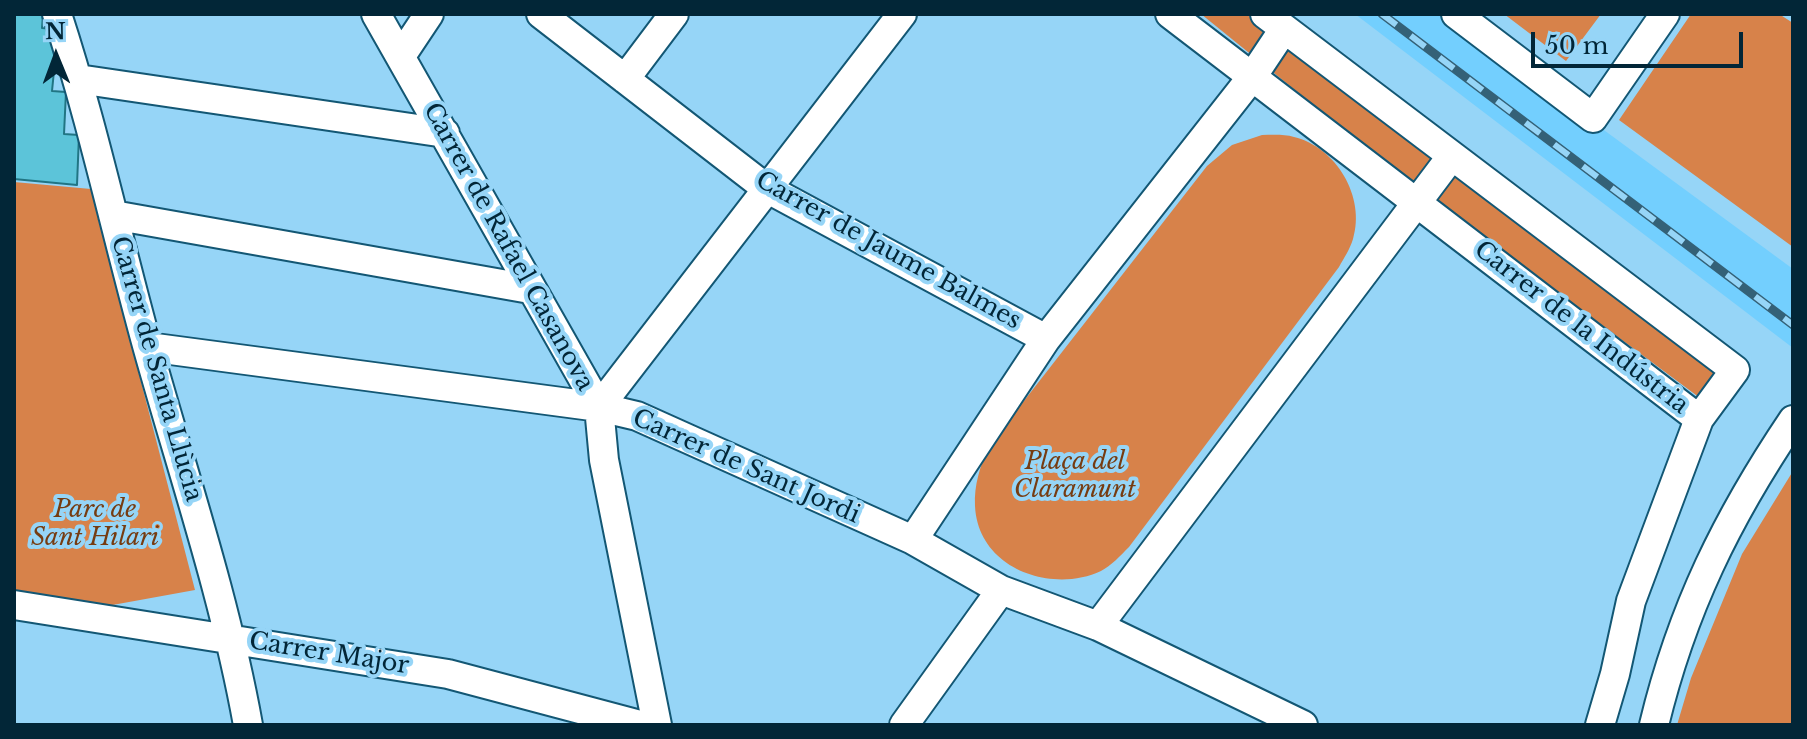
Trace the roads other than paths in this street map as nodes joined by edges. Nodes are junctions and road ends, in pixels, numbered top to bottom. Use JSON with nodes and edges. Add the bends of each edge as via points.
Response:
{"nodes":[{"id":1,"x":57,"y":14,"type":"edge"},
{"id":2,"x":376,"y":14,"type":"edge"},
{"id":3,"x":429,"y":14,"type":"edge"},
{"id":4,"x":541,"y":14,"type":"edge"},
{"id":5,"x":674,"y":14,"type":"edge"},
{"id":6,"x":902,"y":14,"type":"edge"},
{"id":7,"x":1170,"y":14,"type":"edge"},
{"id":8,"x":1456,"y":14,"type":"edge"},
{"id":9,"x":1665,"y":14,"type":"edge"},
{"id":10,"x":1274,"y":21,"type":"edge"},
{"id":11,"x":401,"y":56,"type":"junction"},
{"id":12,"x":1252,"y":77,"type":"junction"},
{"id":13,"x":78,"y":79,"type":"junction"},
{"id":14,"x":625,"y":79,"type":"junction"},
{"id":15,"x":445,"y":133,"type":"junction"},
{"id":16,"x":1451,"y":157,"type":"junction"},
{"id":17,"x":766,"y":188,"type":"junction"},
{"id":18,"x":1416,"y":200,"type":"junction"},
{"id":19,"x":113,"y":215,"type":"junction"},
{"id":20,"x":530,"y":289,"type":"junction"},
{"id":21,"x":1046,"y":339,"type":"junction"},
{"id":22,"x":148,"y":347,"type":"junction"},
{"id":23,"x":599,"y":407,"type":"junction"},
{"id":24,"x":1699,"y":419,"type":"junction"},
{"id":25,"x":1793,"y":420,"type":"edge"},
{"id":26,"x":913,"y":540,"type":"junction"},
{"id":27,"x":1001,"y":590,"type":"junction"},
{"id":28,"x":14,"y":605,"type":"edge"},
{"id":29,"x":1098,"y":626,"type":"junction"},
{"id":30,"x":232,"y":638,"type":"junction"},
{"id":31,"x":248,"y":725,"type":"edge"},
{"id":32,"x":640,"y":725,"type":"edge"},
{"id":33,"x":657,"y":725,"type":"edge"},
{"id":34,"x":904,"y":725,"type":"edge"},
{"id":35,"x":1303,"y":725,"type":"edge"},
{"id":36,"x":1600,"y":725,"type":"edge"},
{"id":37,"x":1654,"y":725,"type":"edge"}],
"edges":[{"from":1,"to":13,"type":"street","name":"Carrer de Santa Llùcia"},
{"from":2,"to":11,"type":"street","name":"Carrer de Rafael Casanova"},
{"from":3,"to":11,"type":"street"},
{"from":4,"to":14,"type":"street","name":"Carrer de Jaume Balmes"},
{"from":5,"to":14,"type":"street"},
{"from":6,"to":17,"type":"street"},
{"from":7,"to":12,"type":"street","name":"Carrer de la Indústria"},
{"from":8,"to":9,"type":"street","via":[[1593,118]]},
{"from":10,"to":12,"type":"street"},
{"from":10,"to":16,"type":"street"},
{"from":11,"to":15,"type":"street","name":"Carrer de Rafael Casanova"},
{"from":12,"to":18,"type":"street","name":"Carrer de la Indústria"},
{"from":12,"to":21,"type":"street"},
{"from":13,"to":15,"type":"street"},
{"from":13,"to":19,"type":"street","name":"Carrer de Santa Llùcia"},
{"from":14,"to":17,"type":"street","name":"Carrer de Jaume Balmes"},
{"from":15,"to":20,"type":"street","name":"Carrer de Rafael Casanova"},
{"from":16,"to":18,"type":"street"},
{"from":16,"to":24,"type":"street","name":"Carrer de la Indústria","via":[[1735,370]]},
{"from":17,"to":21,"type":"street","name":"Carrer de Jaume Balmes"},
{"from":17,"to":23,"type":"street"},
{"from":18,"to":24,"type":"street","name":"Carrer de la Indústria"},
{"from":18,"to":29,"type":"street"},
{"from":19,"to":20,"type":"street"},
{"from":19,"to":22,"type":"street","name":"Carrer de Santa Llùcia"},
{"from":20,"to":23,"type":"street","name":"Carrer de Rafael Casanova"},
{"from":21,"to":26,"type":"street"},
{"from":22,"to":23,"type":"street","name":"Carrer de Sant Jordi"},
{"from":22,"to":30,"type":"street","name":"Carrer de Santa Llùcia"},
{"from":23,"to":26,"type":"street","name":"Carrer de Sant Jordi","via":[[637,416]]},
{"from":23,"to":33,"type":"street","name":"Carrer de Rafael Casanova","via":[[604,460]]},
{"from":24,"to":36,"type":"street","via":[[1631,601]]},
{"from":25,"to":37,"type":"street","via":[[1745,492],[1709,562],[1682,625]]},
{"from":26,"to":27,"type":"street","name":"Carrer de Sant Jordi"},
{"from":27,"to":29,"type":"street","name":"Carrer de Sant Jordi"},
{"from":27,"to":34,"type":"street"},
{"from":28,"to":30,"type":"street","name":"Carrer Major"},
{"from":29,"to":35,"type":"street","name":"Carrer de Sant Jordi"},
{"from":30,"to":31,"type":"street","name":"Carrer de Santa Llùcia"},
{"from":30,"to":32,"type":"street","name":"Carrer Major","via":[[448,674]]}]}
